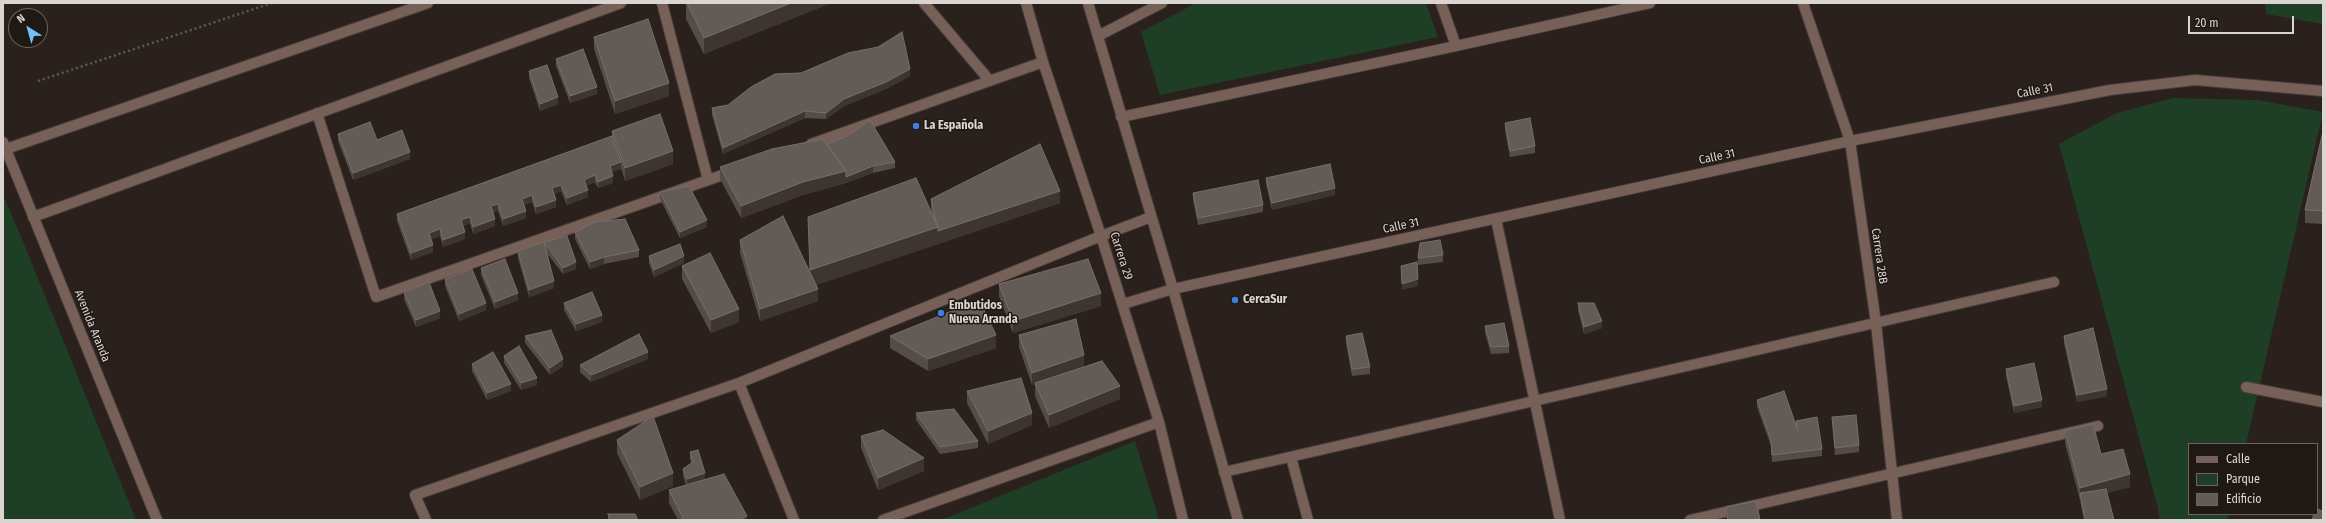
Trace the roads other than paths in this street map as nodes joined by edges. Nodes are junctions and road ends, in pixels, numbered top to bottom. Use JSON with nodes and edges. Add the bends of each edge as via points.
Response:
{"nodes":[{"id":1,"x":428,"y":3,"type":"edge"},
{"id":2,"x":621,"y":3,"type":"edge"},
{"id":3,"x":662,"y":3,"type":"edge"},
{"id":4,"x":924,"y":3,"type":"edge"},
{"id":5,"x":1026,"y":3,"type":"edge"},
{"id":6,"x":1088,"y":3,"type":"edge"},
{"id":7,"x":1162,"y":3,"type":"edge"},
{"id":8,"x":1441,"y":3,"type":"edge"},
{"id":9,"x":1650,"y":3,"type":"edge"},
{"id":10,"x":1803,"y":3,"type":"edge"},
{"id":11,"x":1098,"y":36,"type":"junction"},
{"id":12,"x":1456,"y":46,"type":"junction"},
{"id":13,"x":1043,"y":62,"type":"junction"},
{"id":14,"x":990,"y":81,"type":"junction"},
{"id":15,"x":2323,"y":91,"type":"edge"},
{"id":16,"x":317,"y":114,"type":"junction"},
{"id":17,"x":1121,"y":117,"type":"junction"},
{"id":18,"x":1850,"y":141,"type":"junction"},
{"id":19,"x":5,"y":145,"type":"edge"},
{"id":20,"x":804,"y":146,"type":"edge"},
{"id":21,"x":745,"y":167,"type":"edge"},
{"id":22,"x":708,"y":180,"type":"junction"},
{"id":23,"x":33,"y":217,"type":"junction"},
{"id":24,"x":1152,"y":217,"type":"junction"},
{"id":25,"x":1496,"y":218,"type":"junction"},
{"id":26,"x":1101,"y":236,"type":"junction"},
{"id":27,"x":2054,"y":282,"type":"dead end"},
{"id":28,"x":1173,"y":289,"type":"junction"},
{"id":29,"x":1123,"y":304,"type":"junction"},
{"id":30,"x":1876,"y":323,"type":"junction"},
{"id":31,"x":740,"y":383,"type":"junction"},
{"id":32,"x":2246,"y":387,"type":"dead end"},
{"id":33,"x":1535,"y":401,"type":"junction"},
{"id":34,"x":2323,"y":402,"type":"edge"},
{"id":35,"x":1159,"y":422,"type":"junction"},
{"id":36,"x":2098,"y":426,"type":"dead end"},
{"id":37,"x":1291,"y":457,"type":"junction"},
{"id":38,"x":1224,"y":472,"type":"junction"},
{"id":39,"x":1892,"y":473,"type":"junction"},
{"id":40,"x":898,"y":518,"type":"edge"},
{"id":41,"x":157,"y":520,"type":"edge"},
{"id":42,"x":426,"y":520,"type":"edge"},
{"id":43,"x":794,"y":520,"type":"edge"},
{"id":44,"x":883,"y":520,"type":"edge"},
{"id":45,"x":1183,"y":520,"type":"edge"},
{"id":46,"x":1238,"y":520,"type":"edge"},
{"id":47,"x":1308,"y":520,"type":"edge"},
{"id":48,"x":1560,"y":520,"type":"edge"},
{"id":49,"x":1690,"y":520,"type":"edge"},
{"id":50,"x":1897,"y":520,"type":"edge"}],
"edges":[{"from":1,"to":19,"type":"street"},
{"from":2,"to":16,"type":"street"},
{"from":3,"to":22,"type":"street"},
{"from":4,"to":14,"type":"street"},
{"from":5,"to":13,"type":"street","name":"Carrera 29"},
{"from":6,"to":11,"type":"street"},
{"from":7,"to":11,"type":"street"},
{"from":8,"to":12,"type":"street"},
{"from":9,"to":12,"type":"street"},
{"from":10,"to":18,"type":"street","name":"Carrera 28B"},
{"from":11,"to":17,"type":"street"},
{"from":12,"to":17,"type":"street"},
{"from":13,"to":14,"type":"street"},
{"from":13,"to":26,"type":"street","name":"Carrera 29"},
{"from":14,"to":20,"type":"street"},
{"from":15,"to":18,"type":"street","name":"Calle 31","via":[[2195,80],[2110,90]]},
{"from":16,"to":22,"type":"street","via":[[376,297]]},
{"from":16,"to":23,"type":"street"},
{"from":17,"to":24,"type":"street"},
{"from":18,"to":25,"type":"street","name":"Calle 31"},
{"from":18,"to":30,"type":"street","name":"Carrera 28B"},
{"from":19,"to":23,"type":"street","name":"Avenida Aranda"},
{"from":21,"to":22,"type":"street"},
{"from":23,"to":41,"type":"street","name":"Avenida Aranda"},
{"from":24,"to":26,"type":"street"},
{"from":24,"to":28,"type":"street"},
{"from":25,"to":28,"type":"street","name":"Calle 31"},
{"from":25,"to":33,"type":"street"},
{"from":26,"to":29,"type":"street","name":"Carrera 29"},
{"from":26,"to":31,"type":"street"},
{"from":27,"to":30,"type":"street"},
{"from":28,"to":29,"type":"street","name":"Calle 31"},
{"from":28,"to":38,"type":"street"},
{"from":29,"to":35,"type":"street","name":"Carrera 29"},
{"from":30,"to":33,"type":"street"},
{"from":30,"to":39,"type":"street","name":"Carrera 28B"},
{"from":31,"to":42,"type":"street","via":[[415,495]]},
{"from":31,"to":43,"type":"street"},
{"from":32,"to":34,"type":"street"},
{"from":33,"to":37,"type":"street"},
{"from":33,"to":48,"type":"street"},
{"from":35,"to":40,"type":"street"},
{"from":35,"to":45,"type":"street","name":"Carrera 29"},
{"from":36,"to":39,"type":"street"},
{"from":37,"to":38,"type":"street"},
{"from":37,"to":47,"type":"street"},
{"from":38,"to":46,"type":"street"},
{"from":39,"to":49,"type":"street"},
{"from":39,"to":50,"type":"street","name":"Carrera 28B"},
{"from":40,"to":44,"type":"street"}]}
